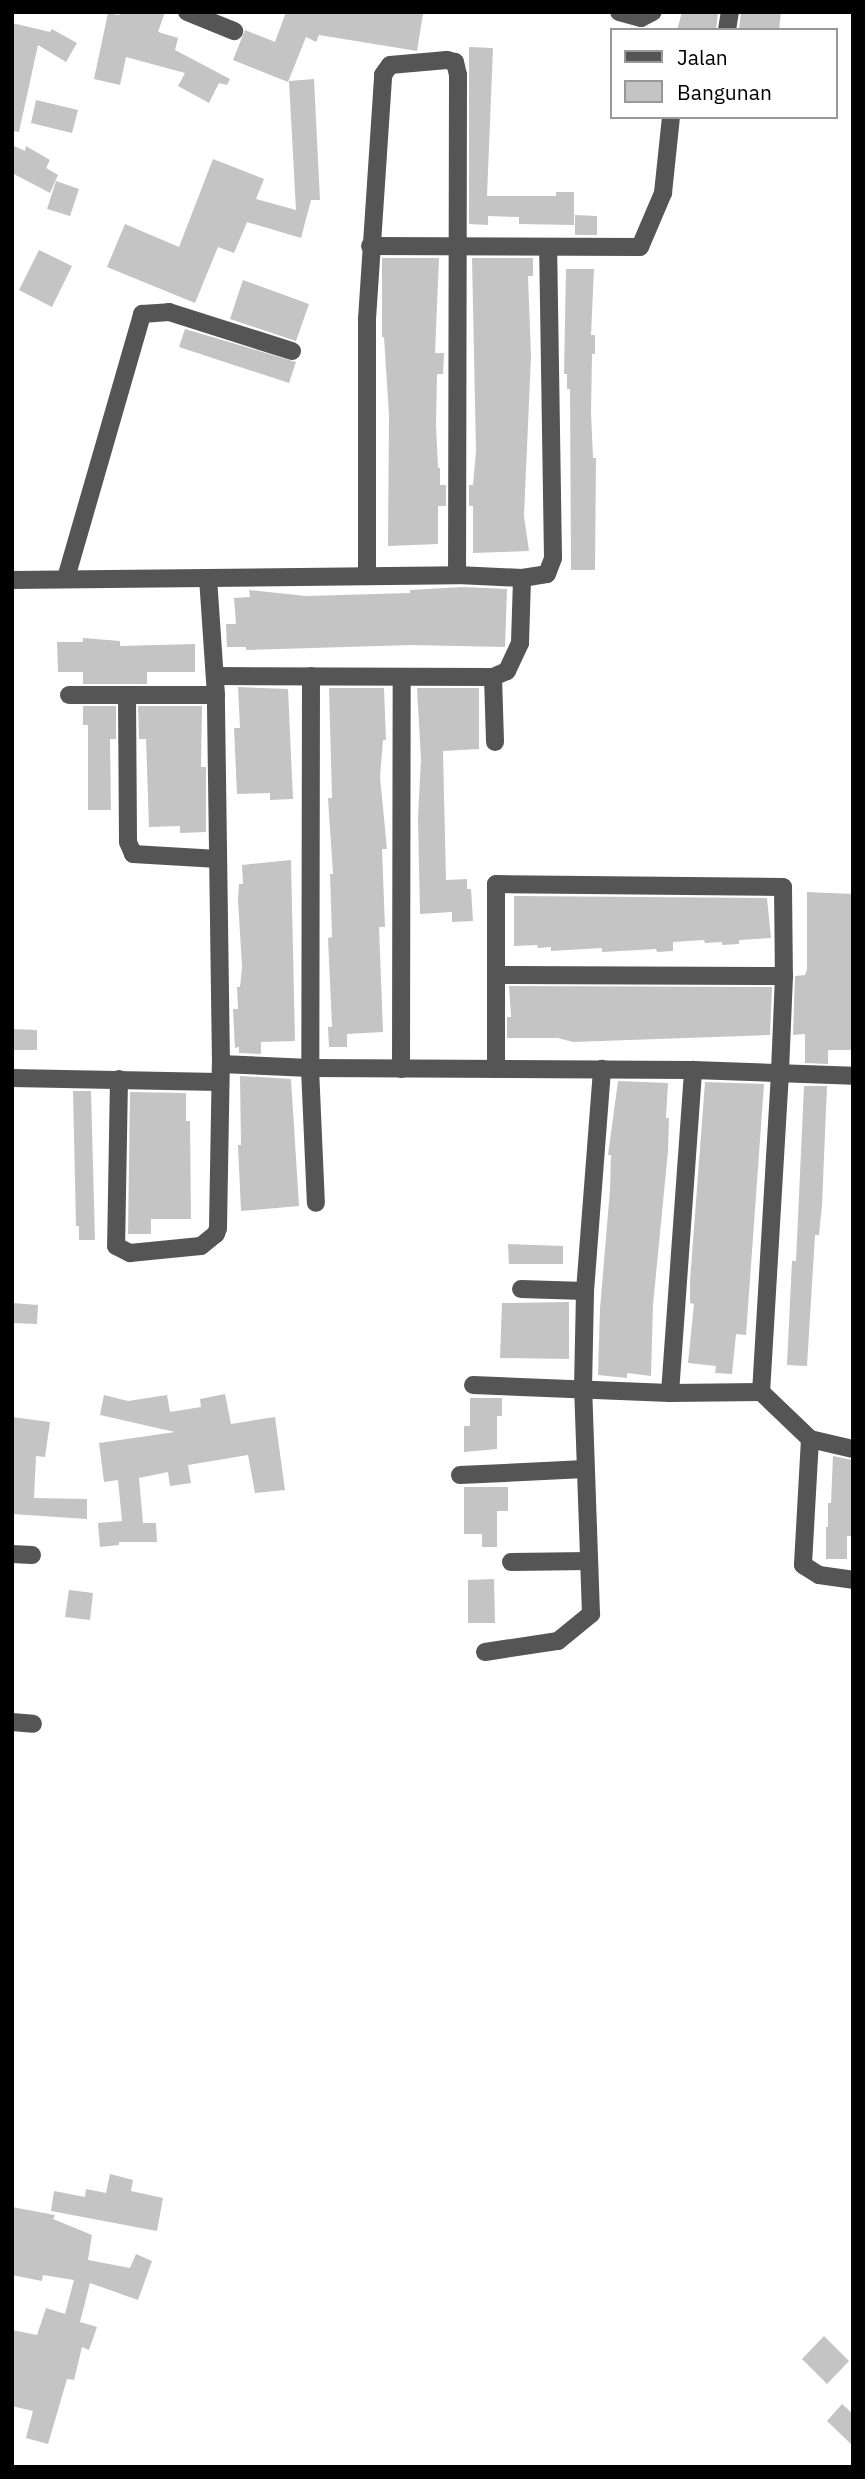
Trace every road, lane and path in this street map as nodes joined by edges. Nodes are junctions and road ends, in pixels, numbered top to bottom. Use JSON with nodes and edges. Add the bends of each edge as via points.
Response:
{"nodes":[{"id":1,"x":187,"y":12,"type":"edge"},
{"id":2,"x":619,"y":12,"type":"edge"},
{"id":3,"x":653,"y":12,"type":"edge"},
{"id":4,"x":234,"y":31,"type":"dead end"},
{"id":5,"x":671,"y":119,"type":"edge"},
{"id":6,"x":370,"y":246,"type":"junction"},
{"id":7,"x":548,"y":247,"type":"junction"},
{"id":8,"x":455,"y":248,"type":"junction"},
{"id":9,"x":292,"y":351,"type":"dead end"},
{"id":10,"x":457,"y":575,"type":"junction"},
{"id":11,"x":367,"y":576,"type":"junction"},
{"id":12,"x":66,"y":578,"type":"junction"},
{"id":13,"x":208,"y":578,"type":"junction"},
{"id":14,"x":522,"y":578,"type":"junction"},
{"id":15,"x":12,"y":580,"type":"edge"},
{"id":16,"x":215,"y":676,"type":"junction"},
{"id":17,"x":311,"y":676,"type":"junction"},
{"id":18,"x":402,"y":677,"type":"junction"},
{"id":19,"x":493,"y":677,"type":"junction"},
{"id":20,"x":69,"y":695,"type":"dead end"},
{"id":21,"x":216,"y":695,"type":"junction"},
{"id":22,"x":127,"y":696,"type":"junction"},
{"id":23,"x":495,"y":742,"type":"dead end"},
{"id":24,"x":218,"y":859,"type":"junction"},
{"id":25,"x":497,"y":975,"type":"junction"},
{"id":26,"x":784,"y":975,"type":"junction"},
{"id":27,"x":310,"y":1068,"type":"junction"},
{"id":28,"x":401,"y":1069,"type":"junction"},
{"id":29,"x":496,"y":1069,"type":"junction"},
{"id":30,"x":603,"y":1069,"type":"junction"},
{"id":31,"x":693,"y":1070,"type":"junction"},
{"id":32,"x":220,"y":1073,"type":"junction"},
{"id":33,"x":780,"y":1073,"type":"junction"},
{"id":34,"x":853,"y":1076,"type":"edge"},
{"id":35,"x":12,"y":1078,"type":"edge"},
{"id":36,"x":119,"y":1079,"type":"junction"},
{"id":37,"x":316,"y":1203,"type":"dead end"},
{"id":38,"x":521,"y":1289,"type":"dead end"},
{"id":39,"x":585,"y":1291,"type":"junction"},
{"id":40,"x":473,"y":1385,"type":"dead end"},
{"id":41,"x":583,"y":1388,"type":"junction"},
{"id":42,"x":761,"y":1392,"type":"junction"},
{"id":43,"x":670,"y":1393,"type":"junction"},
{"id":44,"x":810,"y":1439,"type":"junction"},
{"id":45,"x":853,"y":1449,"type":"edge"},
{"id":46,"x":585,"y":1468,"type":"junction"},
{"id":47,"x":460,"y":1475,"type":"dead end"},
{"id":48,"x":12,"y":1554,"type":"edge"},
{"id":49,"x":32,"y":1555,"type":"dead end"},
{"id":50,"x":589,"y":1561,"type":"junction"},
{"id":51,"x":511,"y":1562,"type":"dead end"},
{"id":52,"x":853,"y":1580,"type":"edge"},
{"id":53,"x":485,"y":1652,"type":"dead end"},
{"id":54,"x":12,"y":1722,"type":"edge"},
{"id":55,"x":33,"y":1724,"type":"dead end"}],
"edges":[{"from":1,"to":4,"type":"street"},
{"from":2,"to":3,"type":"street","via":[[641,18]]},
{"from":5,"to":7,"type":"street","via":[[663,193],[640,247]]},
{"from":6,"to":8,"type":"street"},
{"from":6,"to":8,"type":"street","via":[[385,69],[447,60],[455,62],[458,75]]},
{"from":6,"to":11,"type":"street"},
{"from":7,"to":8,"type":"street"},
{"from":7,"to":14,"type":"street","via":[[553,558],[547,574]]},
{"from":8,"to":10,"type":"street"},
{"from":9,"to":12,"type":"street","via":[[169,312],[142,314]]},
{"from":10,"to":11,"type":"street"},
{"from":10,"to":14,"type":"street"},
{"from":11,"to":13,"type":"street"},
{"from":12,"to":13,"type":"street"},
{"from":12,"to":15,"type":"street"},
{"from":13,"to":16,"type":"street"},
{"from":14,"to":19,"type":"street","via":[[520,643],[507,671]]},
{"from":16,"to":17,"type":"street"},
{"from":16,"to":21,"type":"street"},
{"from":17,"to":18,"type":"street"},
{"from":17,"to":27,"type":"street"},
{"from":18,"to":19,"type":"street"},
{"from":18,"to":28,"type":"street"},
{"from":19,"to":23,"type":"street"},
{"from":20,"to":22,"type":"street"},
{"from":21,"to":22,"type":"street"},
{"from":21,"to":24,"type":"street"},
{"from":22,"to":24,"type":"street","via":[[128,842],[132,854]]},
{"from":24,"to":32,"type":"street"},
{"from":25,"to":26,"type":"street"},
{"from":25,"to":26,"type":"street","via":[[496,884],[783,887]]},
{"from":25,"to":29,"type":"street"},
{"from":26,"to":33,"type":"street"},
{"from":27,"to":28,"type":"street"},
{"from":27,"to":32,"type":"street"},
{"from":27,"to":37,"type":"street"},
{"from":28,"to":29,"type":"street"},
{"from":29,"to":30,"type":"street"},
{"from":30,"to":31,"type":"street"},
{"from":30,"to":39,"type":"street"},
{"from":31,"to":33,"type":"street"},
{"from":31,"to":43,"type":"street"},
{"from":32,"to":36,"type":"street"},
{"from":32,"to":36,"type":"street","via":[[216,1234],[201,1246],[130,1253],[116,1245],[114,1237]]},
{"from":33,"to":34,"type":"street"},
{"from":33,"to":42,"type":"street"},
{"from":35,"to":36,"type":"street"},
{"from":38,"to":39,"type":"street"},
{"from":39,"to":41,"type":"street"},
{"from":40,"to":41,"type":"street"},
{"from":41,"to":43,"type":"street"},
{"from":41,"to":46,"type":"street"},
{"from":42,"to":43,"type":"street"},
{"from":42,"to":44,"type":"street"},
{"from":44,"to":45,"type":"street"},
{"from":44,"to":52,"type":"street","via":[[803,1565],[819,1575]]},
{"from":46,"to":47,"type":"street"},
{"from":46,"to":50,"type":"street"},
{"from":48,"to":49,"type":"street"},
{"from":50,"to":51,"type":"street"},
{"from":50,"to":53,"type":"street","via":[[591,1614],[558,1641]]},
{"from":54,"to":55,"type":"street"}]}
